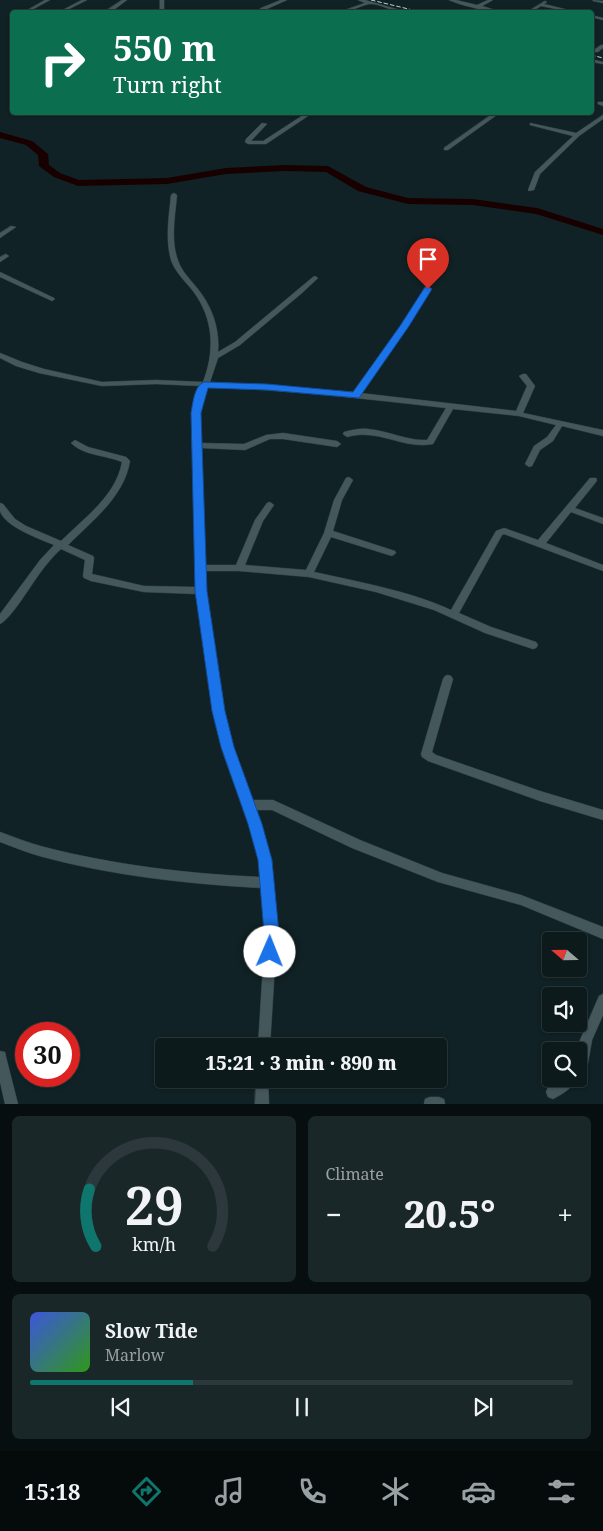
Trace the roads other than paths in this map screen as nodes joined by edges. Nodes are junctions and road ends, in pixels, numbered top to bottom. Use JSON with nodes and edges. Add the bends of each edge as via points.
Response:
{"nodes":[{"id":1,"x":48,"y":0,"type":"edge"},
{"id":2,"x":85,"y":0,"type":"edge"},
{"id":3,"x":124,"y":0,"type":"edge"},
{"id":4,"x":285,"y":0,"type":"edge"},
{"id":5,"x":360,"y":0,"type":"edge"},
{"id":6,"x":451,"y":0,"type":"edge"},
{"id":7,"x":491,"y":0,"type":"edge"},
{"id":8,"x":547,"y":0,"type":"edge"},
{"id":9,"x":595,"y":0,"type":"edge"},
{"id":10,"x":603,"y":2,"type":"edge"},
{"id":11,"x":368,"y":3,"type":"junction"},
{"id":12,"x":540,"y":5,"type":"junction"},
{"id":13,"x":477,"y":7,"type":"junction"},
{"id":14,"x":30,"y":10,"type":"edge"},
{"id":15,"x":65,"y":10,"type":"edge"},
{"id":16,"x":111,"y":10,"type":"edge"},
{"id":17,"x":262,"y":10,"type":"edge"},
{"id":18,"x":347,"y":10,"type":"edge"},
{"id":19,"x":397,"y":10,"type":"edge"},
{"id":20,"x":491,"y":10,"type":"edge"},
{"id":21,"x":533,"y":10,"type":"edge"},
{"id":22,"x":565,"y":10,"type":"edge"},
{"id":23,"x":603,"y":46,"type":"edge"},
{"id":24,"x":596,"y":51,"type":"dead end"},
{"id":25,"x":597,"y":114,"type":"dead end"},
{"id":26,"x":307,"y":115,"type":"edge"},
{"id":27,"x":495,"y":115,"type":"edge"},
{"id":28,"x":264,"y":124,"type":"dead end"},
{"id":29,"x":532,"y":124,"type":"dead end"},
{"id":30,"x":577,"y":135,"type":"junction"},
{"id":31,"x":446,"y":149,"type":"dead end"},
{"id":32,"x":531,"y":190,"type":"dead end"},
{"id":33,"x":174,"y":195,"type":"dead end"},
{"id":34,"x":13,"y":227,"type":"dead end"},
{"id":35,"x":0,"y":236,"type":"edge"},
{"id":36,"x":0,"y":274,"type":"edge"},
{"id":37,"x":315,"y":278,"type":"dead end"},
{"id":38,"x":428,"y":289,"type":"dead end"},
{"id":39,"x":52,"y":299,"type":"dead end"},
{"id":40,"x":0,"y":355,"type":"edge"},
{"id":41,"x":214,"y":357,"type":"junction"},
{"id":42,"x":523,"y":376,"type":"dead end"},
{"id":43,"x":204,"y":385,"type":"junction"},
{"id":44,"x":355,"y":395,"type":"junction"},
{"id":45,"x":450,"y":407,"type":"junction"},
{"id":46,"x":519,"y":414,"type":"junction"},
{"id":47,"x":560,"y":424,"type":"junction"},
{"id":48,"x":603,"y":433,"type":"edge"},
{"id":49,"x":347,"y":434,"type":"dead end"},
{"id":50,"x":75,"y":443,"type":"dead end"},
{"id":51,"x":337,"y":444,"type":"dead end"},
{"id":52,"x":197,"y":445,"type":"junction"},
{"id":53,"x":529,"y":464,"type":"dead end"},
{"id":54,"x":349,"y":480,"type":"dead end"},
{"id":55,"x":593,"y":480,"type":"dead end"},
{"id":56,"x":270,"y":505,"type":"dead end"},
{"id":57,"x":570,"y":509,"type":"junction"},
{"id":58,"x":2,"y":512,"type":"edge"},
{"id":59,"x":603,"y":521,"type":"edge"},
{"id":60,"x":328,"y":533,"type":"junction"},
{"id":61,"x":61,"y":544,"type":"junction"},
{"id":62,"x":540,"y":544,"type":"junction"},
{"id":63,"x":392,"y":553,"type":"dead end"},
{"id":64,"x":200,"y":568,"type":"junction"},
{"id":65,"x":239,"y":568,"type":"junction"},
{"id":66,"x":603,"y":568,"type":"edge"},
{"id":67,"x":309,"y":574,"type":"junction"},
{"id":68,"x":201,"y":591,"type":"junction"},
{"id":69,"x":454,"y":613,"type":"junction"},
{"id":70,"x":0,"y":620,"type":"edge"},
{"id":71,"x":533,"y":645,"type":"dead end"},
{"id":72,"x":448,"y":679,"type":"dead end"},
{"id":73,"x":248,"y":805,"type":"junction"},
{"id":74,"x":603,"y":815,"type":"edge"},
{"id":75,"x":0,"y":837,"type":"edge"},
{"id":76,"x":266,"y":883,"type":"junction"},
{"id":77,"x":603,"y":933,"type":"edge"},
{"id":78,"x":603,"y":1000,"type":"edge"},
{"id":79,"x":265,"y":1038,"type":"edge"},
{"id":80,"x":586,"y":1042,"type":"edge"},
{"id":81,"x":0,"y":1057,"type":"edge"},
{"id":82,"x":560,"y":1087,"type":"edge"},
{"id":83,"x":262,"y":1088,"type":"edge"},
{"id":84,"x":553,"y":1092,"type":"dead end"},
{"id":85,"x":12,"y":1104,"type":"edge"},
{"id":86,"x":262,"y":1104,"type":"edge"},
{"id":87,"x":430,"y":1104,"type":"edge"},
{"id":88,"x":438,"y":1104,"type":"edge"}],
"edges":[{"from":1,"to":14,"type":"street"},
{"from":2,"to":15,"type":"street"},
{"from":3,"to":16,"type":"street"},
{"from":4,"to":17,"type":"street"},
{"from":5,"to":11,"type":"street"},
{"from":6,"to":13,"type":"street"},
{"from":7,"to":13,"type":"street"},
{"from":8,"to":12,"type":"street"},
{"from":9,"to":10,"type":"street"},
{"from":11,"to":18,"type":"street"},
{"from":11,"to":19,"type":"street"},
{"from":12,"to":21,"type":"street"},
{"from":12,"to":22,"type":"street"},
{"from":13,"to":20,"type":"street"},
{"from":23,"to":24,"type":"street"},
{"from":25,"to":30,"type":"street","via":[[603,116]]},
{"from":26,"to":28,"type":"street","via":[[264,143],[248,142]]},
{"from":27,"to":31,"type":"street"},
{"from":29,"to":30,"type":"street"},
{"from":30,"to":32,"type":"street","via":[[537,173]]},
{"from":33,"to":41,"type":"street","via":[[170,236],[175,260],[181,274],[208,311],[214,334]]},
{"from":34,"to":35,"type":"street"},
{"from":36,"to":39,"type":"street"},
{"from":37,"to":41,"type":"street","via":[[236,345]]},
{"from":38,"to":44,"type":"street"},
{"from":40,"to":43,"type":"street","via":[[42,371],[102,384],[156,382]]},
{"from":41,"to":43,"type":"street"},
{"from":42,"to":46,"type":"street","via":[[531,386]]},
{"from":43,"to":44,"type":"street"},
{"from":43,"to":52,"type":"street","via":[[196,413]]},
{"from":44,"to":45,"type":"street"},
{"from":45,"to":46,"type":"street"},
{"from":45,"to":49,"type":"street","via":[[430,442],[364,430]]},
{"from":46,"to":47,"type":"street"},
{"from":47,"to":48,"type":"street"},
{"from":47,"to":53,"type":"street","via":[[550,439],[537,448]]},
{"from":50,"to":61,"type":"street","via":[[122,459],[126,465],[106,501]]},
{"from":51,"to":52,"type":"street","via":[[284,436],[269,437],[245,447]]},
{"from":52,"to":64,"type":"street"},
{"from":54,"to":60,"type":"street","via":[[338,500]]},
{"from":55,"to":57,"type":"street"},
{"from":56,"to":65,"type":"street","via":[[259,520]]},
{"from":57,"to":59,"type":"street"},
{"from":57,"to":62,"type":"street"},
{"from":58,"to":61,"type":"street","via":[[23,528]]},
{"from":60,"to":63,"type":"street"},
{"from":60,"to":67,"type":"street"},
{"from":61,"to":68,"type":"street","via":[[90,558],[88,576],[94,579],[144,589]]},
{"from":61,"to":70,"type":"street","via":[[43,560]]},
{"from":62,"to":66,"type":"street"},
{"from":62,"to":69,"type":"street","via":[[504,531],[498,533]]},
{"from":64,"to":65,"type":"street"},
{"from":64,"to":68,"type":"street"},
{"from":65,"to":67,"type":"street"},
{"from":67,"to":69,"type":"street","via":[[376,589]]},
{"from":68,"to":73,"type":"street","via":[[218,711]]},
{"from":69,"to":71,"type":"street","via":[[488,630]]},
{"from":72,"to":74,"type":"street","via":[[426,754]]},
{"from":73,"to":76,"type":"street","via":[[265,860]]},
{"from":73,"to":77,"type":"street","via":[[273,804],[356,844],[442,878],[521,900]]},
{"from":75,"to":76,"type":"street","via":[[41,851],[118,866],[231,882]]},
{"from":76,"to":79,"type":"street","via":[[272,933]]},
{"from":78,"to":80,"type":"street"},
{"from":81,"to":85,"type":"street"},
{"from":82,"to":84,"type":"street"},
{"from":83,"to":86,"type":"street"},
{"from":87,"to":88,"type":"street"}]}
